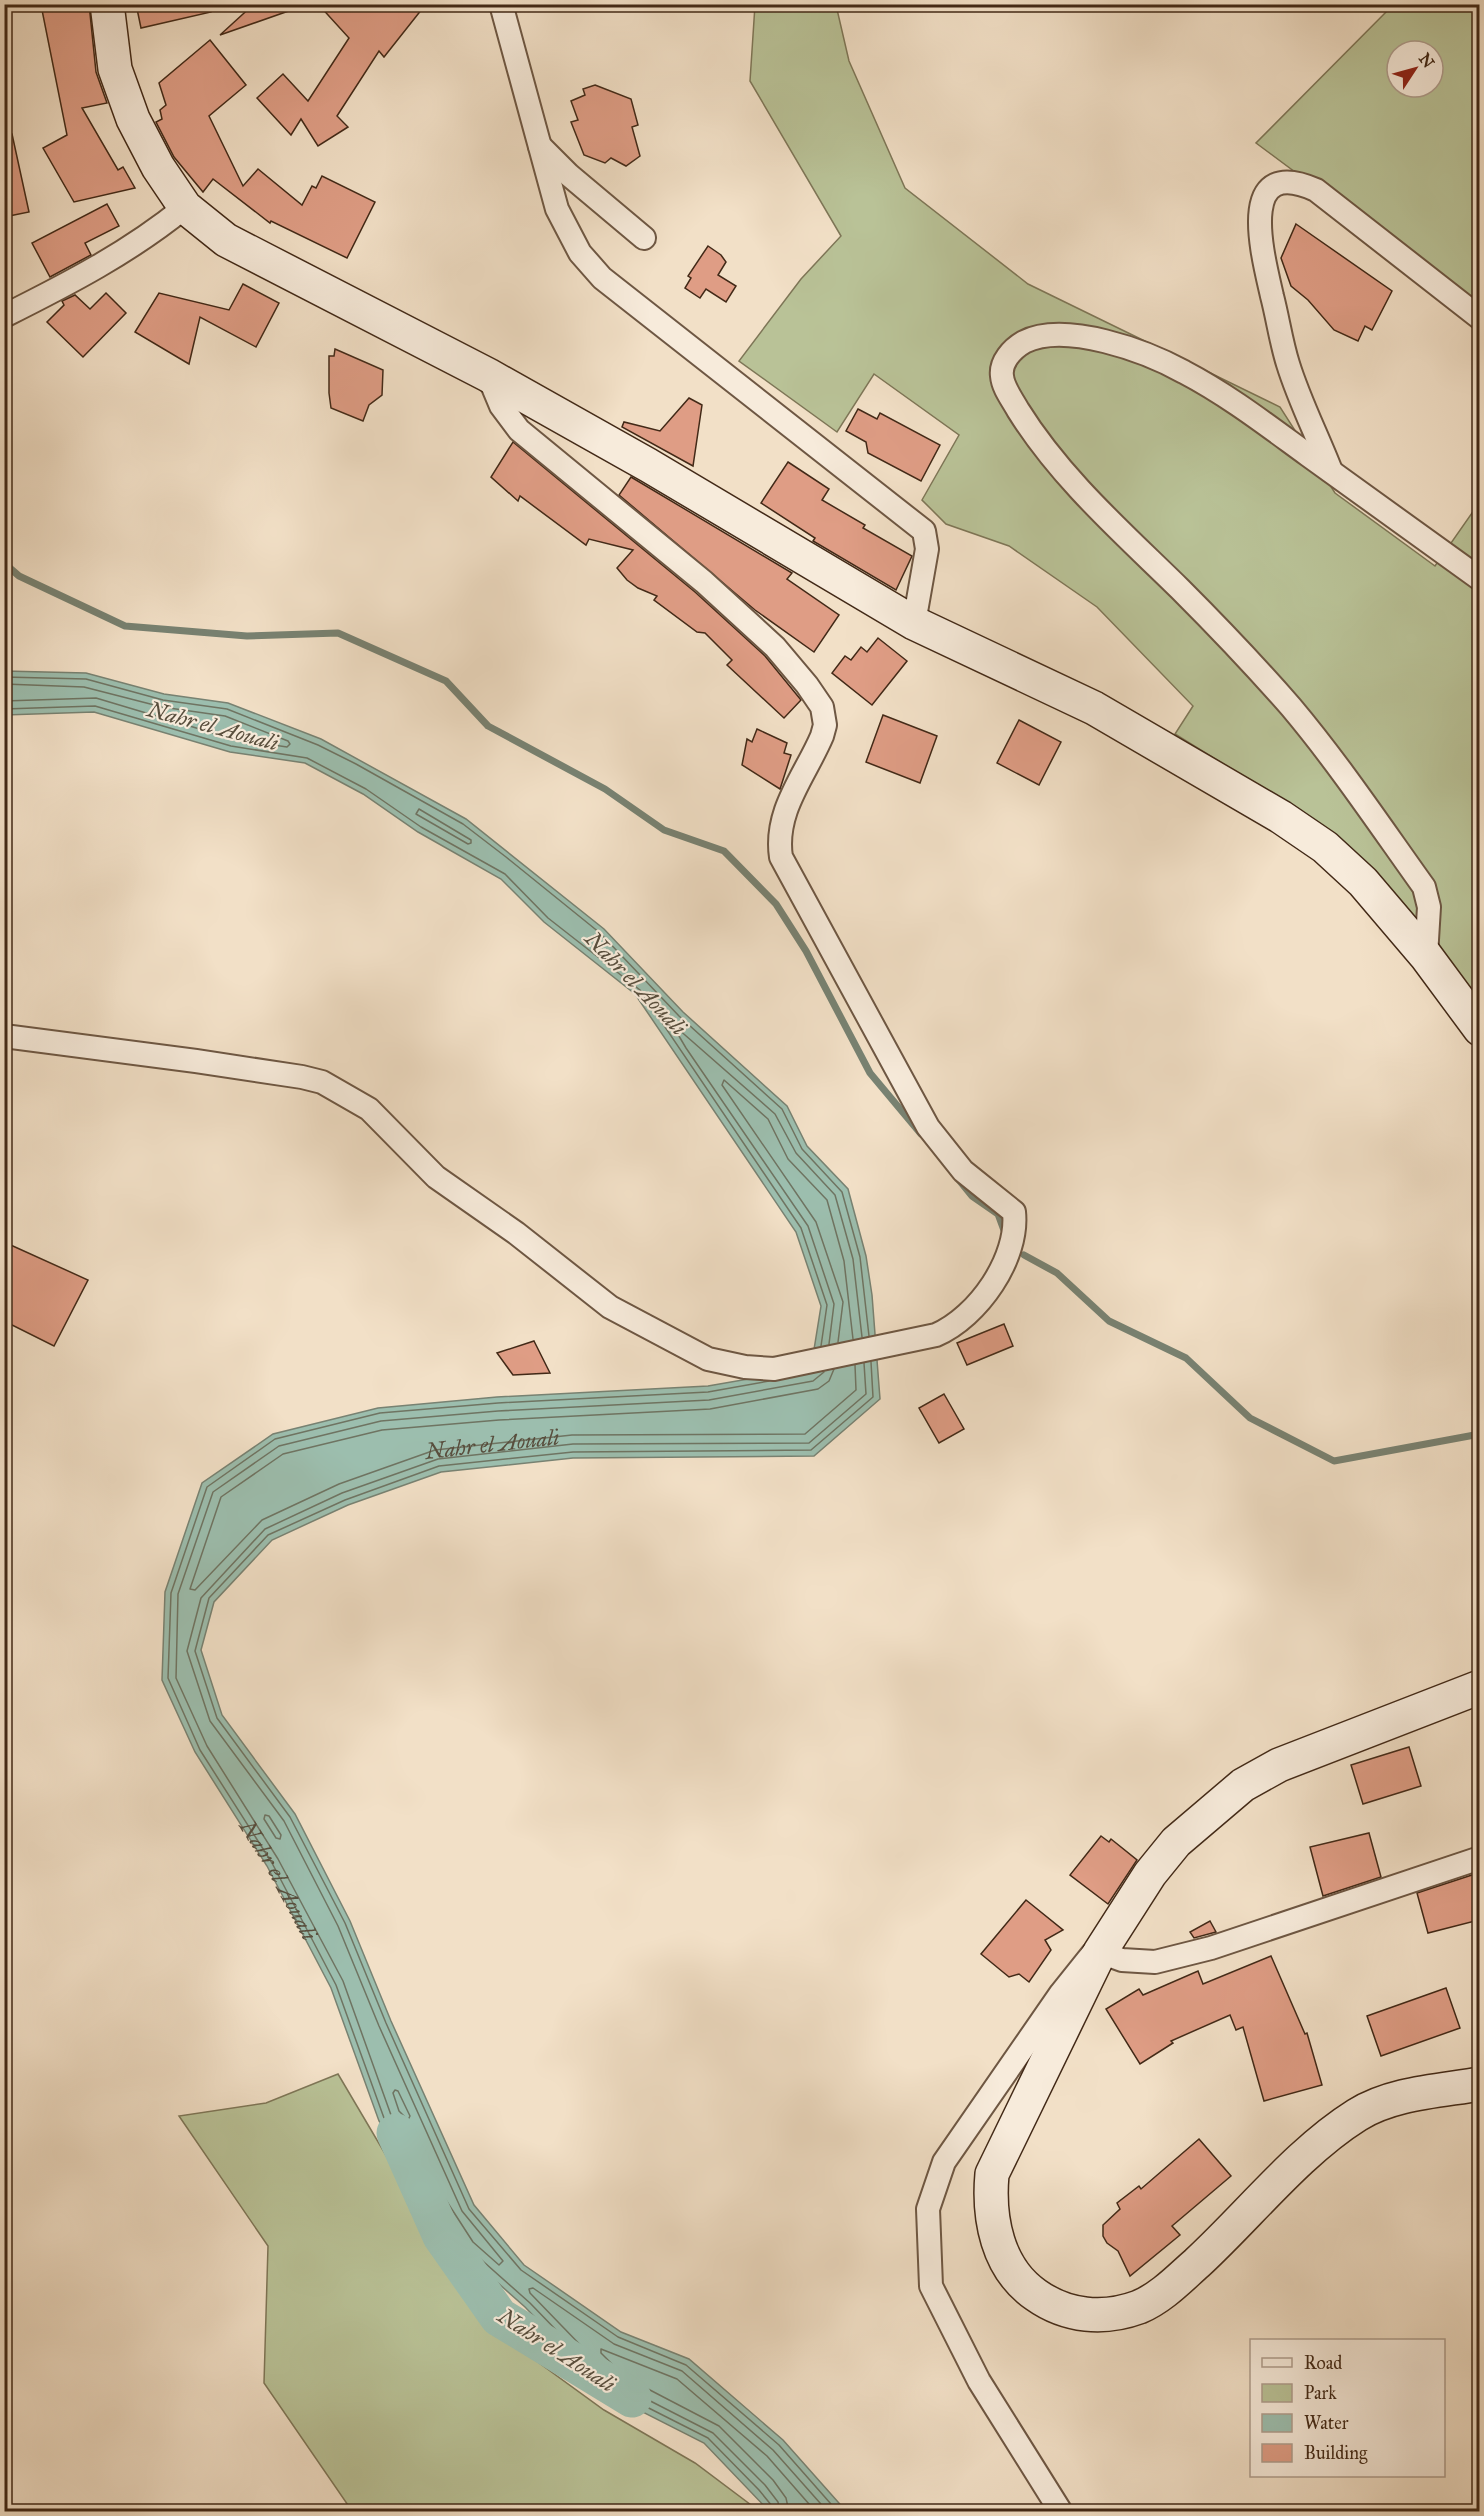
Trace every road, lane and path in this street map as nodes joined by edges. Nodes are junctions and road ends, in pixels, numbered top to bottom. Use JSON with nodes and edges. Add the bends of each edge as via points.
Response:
{"nodes":[{"id":1,"x":107,"y":4,"type":"edge"},
{"id":2,"x":501,"y":4,"type":"edge"},
{"id":3,"x":539,"y":144,"type":"junction"},
{"id":4,"x":185,"y":207,"type":"junction"},
{"id":5,"x":644,"y":238,"type":"dead end"},
{"id":6,"x":4,"y":316,"type":"edge"},
{"id":7,"x":1479,"y":318,"type":"edge"},
{"id":8,"x":488,"y":375,"type":"junction"},
{"id":9,"x":1331,"y":471,"type":"junction"},
{"id":10,"x":1479,"y":579,"type":"edge"},
{"id":11,"x":914,"y":623,"type":"junction"},
{"id":12,"x":1425,"y":956,"type":"junction"},
{"id":13,"x":1479,"y":1029,"type":"edge"},
{"id":14,"x":4,"y":1036,"type":"edge"},
{"id":15,"x":1479,"y":1687,"type":"edge"},
{"id":16,"x":1479,"y":1858,"type":"edge"},
{"id":17,"x":1100,"y":1952,"type":"junction"},
{"id":18,"x":1479,"y":2084,"type":"edge"},
{"id":19,"x":1061,"y":2511,"type":"edge"}],
"edges":[{"from":1,"to":4,"type":"main road","via":[[115,69],[133,119]]},
{"from":2,"to":3,"type":"street"},
{"from":3,"to":5,"type":"street","via":[[569,175]]},
{"from":3,"to":11,"type":"street","via":[[562,222],[595,271],[924,531],[927,549]]},
{"from":4,"to":6,"type":"street","via":[[157,230],[98,267]]},
{"from":4,"to":8,"type":"main road","via":[[226,240]]},
{"from":7,"to":9,"type":"street","via":[[1316,190],[1296,182],[1281,182],[1267,191],[1260,205],[1263,258],[1288,364]]},
{"from":8,"to":11,"type":"main road"},
{"from":8,"to":14,"type":"street","via":[[501,406],[519,430],[745,618],[790,663],[822,707],[822,736],[785,810],[779,842],[781,857],[928,1127],[963,1171],[1014,1212],[1013,1242],[979,1305],[947,1330],[774,1369],[708,1359],[610,1307],[516,1233],[436,1177],[369,1109],[322,1082]]},
{"from":9,"to":10,"type":"street"},
{"from":9,"to":12,"type":"street","via":[[1216,390],[1143,354],[1104,342],[1044,334],[1017,346],[1002,368],[1008,393],[1061,468],[1291,707],[1424,887],[1429,907]]},
{"from":11,"to":12,"type":"main road","via":[[1094,708],[1281,817],[1325,847],[1363,882]]},
{"from":12,"to":13,"type":"main road"},
{"from":15,"to":17,"type":"main road","via":[[1279,1765],[1243,1785],[1176,1842],[1150,1874]]},
{"from":16,"to":17,"type":"street","via":[[1211,1948],[1155,1962],[1122,1960]]},
{"from":17,"to":18,"type":"main road","via":[[992,2174],[989,2203],[993,2233],[1023,2287],[1049,2304],[1080,2315],[1108,2315],[1141,2306],[1168,2288],[1289,2172],[1359,2113],[1398,2098]]},
{"from":17,"to":19,"type":"street","via":[[1087,1958],[1076,1972],[944,2162],[928,2209],[931,2286],[979,2380]]}]}
